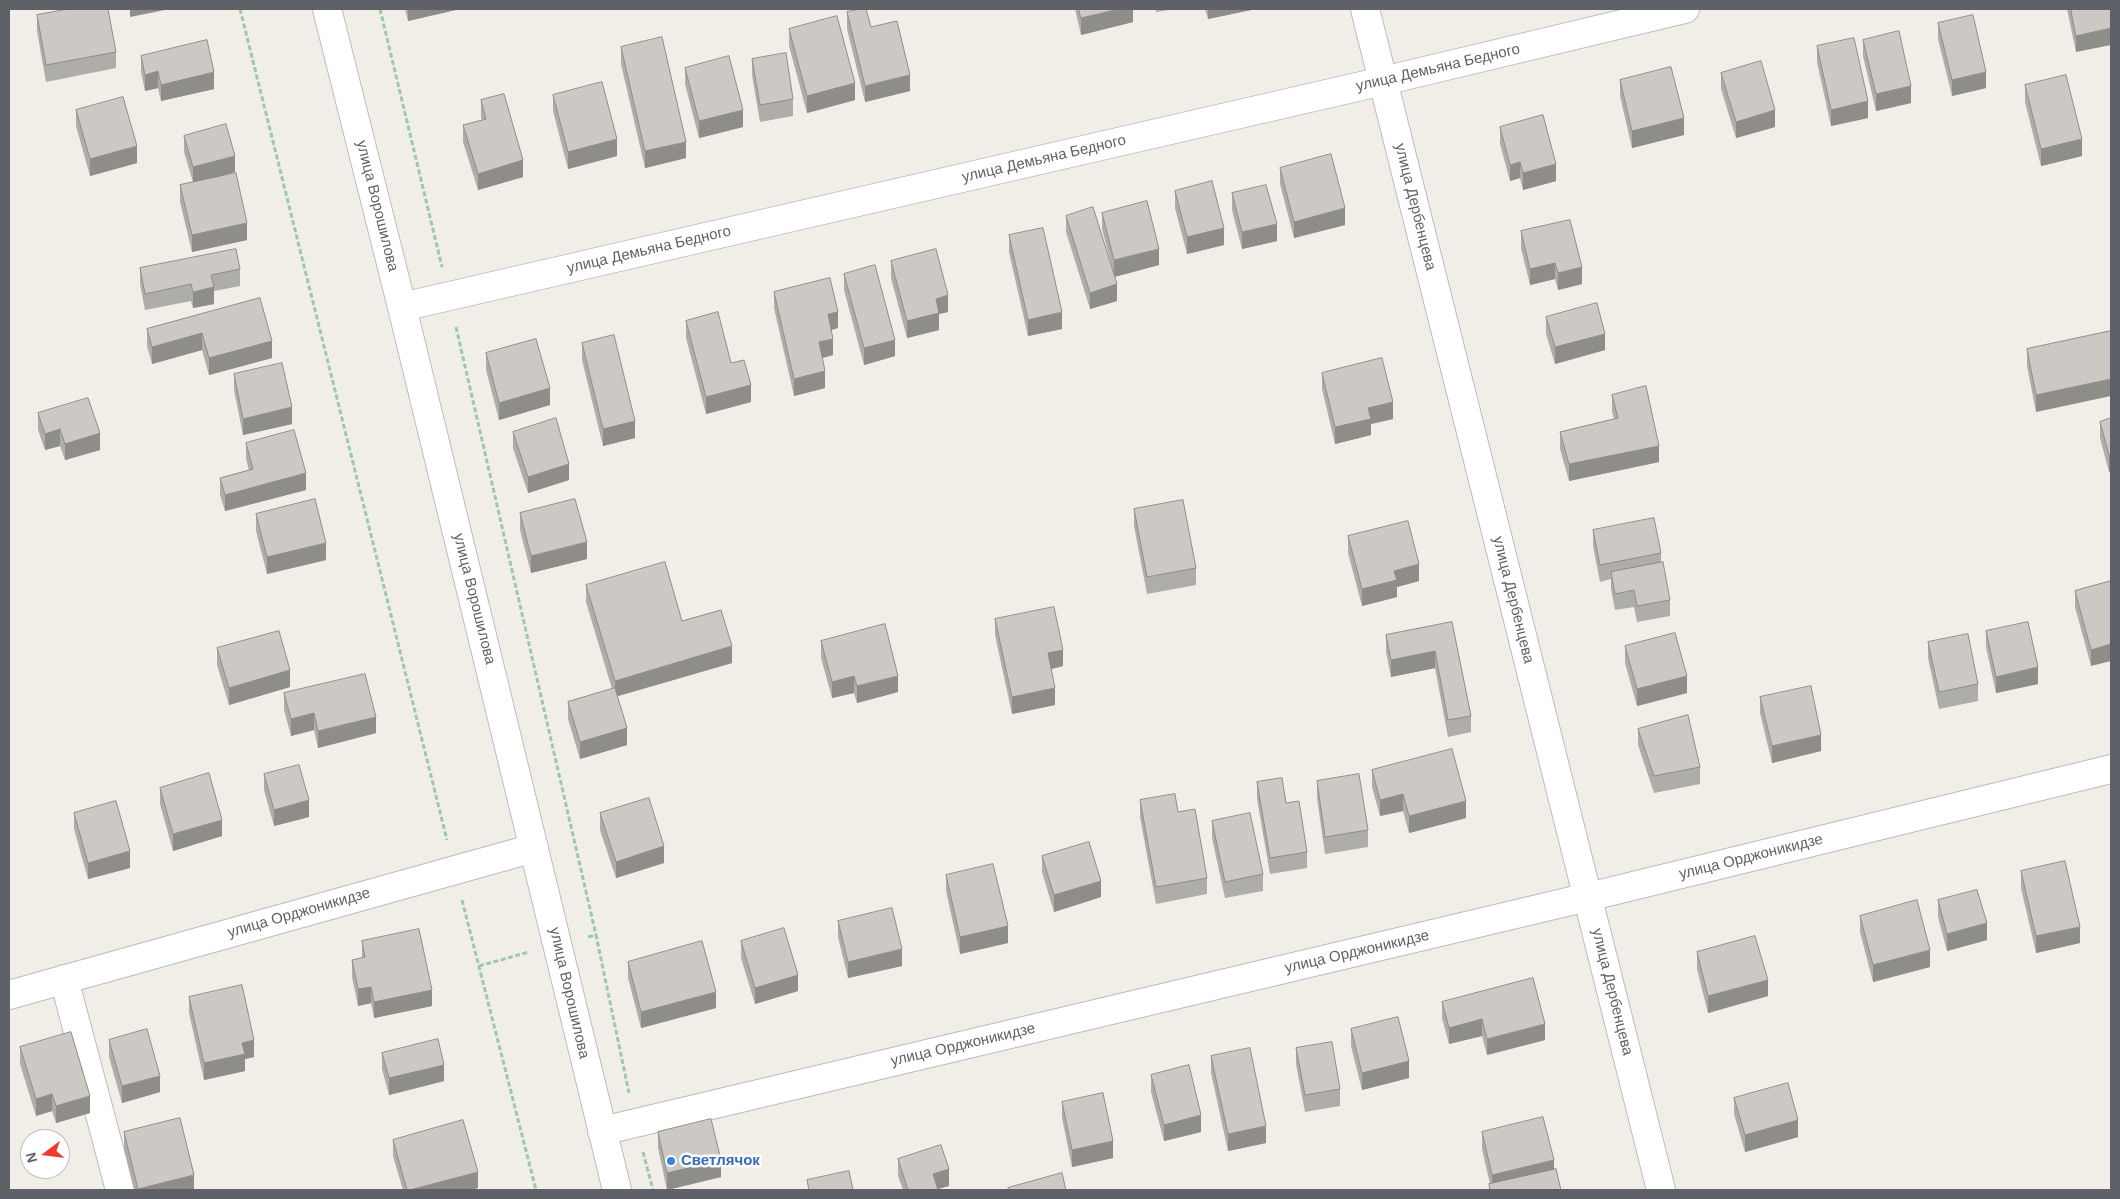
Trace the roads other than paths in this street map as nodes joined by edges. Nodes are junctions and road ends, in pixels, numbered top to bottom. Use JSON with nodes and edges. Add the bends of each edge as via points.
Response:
{"nodes":[{"id":1,"x":327,"y":9,"type":"edge"},
{"id":2,"x":1365,"y":9,"type":"edge"},
{"id":3,"x":1685,"y":9,"type":"edge"},
{"id":4,"x":1383,"y":81,"type":"junction"},
{"id":5,"x":402,"y":307,"type":"junction"},
{"id":6,"x":2111,"y":769,"type":"edge"},
{"id":7,"x":534,"y":848,"type":"junction"},
{"id":8,"x":1588,"y":897,"type":"junction"},
{"id":9,"x":64,"y":979,"type":"junction"},
{"id":10,"x":9,"y":995,"type":"edge"},
{"id":11,"x":602,"y":1131,"type":"junction"},
{"id":12,"x":120,"y":1190,"type":"edge"},
{"id":13,"x":617,"y":1190,"type":"edge"},
{"id":14,"x":1661,"y":1190,"type":"edge"}],
"edges":[{"from":1,"to":5,"type":"street","name":"улица Ворошилова"},
{"from":2,"to":4,"type":"street","name":"улица Дербенцева"},
{"from":3,"to":4,"type":"street","name":"улица Демьяна Бедного"},
{"from":4,"to":5,"type":"street","name":"улица Демьяна Бедного"},
{"from":4,"to":8,"type":"street","name":"улица Дербенцева"},
{"from":5,"to":7,"type":"street","name":"улица Ворошилова"},
{"from":6,"to":8,"type":"street","name":"улица Орджоникидзе"},
{"from":7,"to":9,"type":"street","name":"улица Орджоникидзе"},
{"from":7,"to":11,"type":"street","name":"улица Ворошилова"},
{"from":8,"to":11,"type":"street","name":"улица Орджоникидзе"},
{"from":8,"to":14,"type":"street","name":"улица Дербенцева"},
{"from":9,"to":10,"type":"street","name":"улица Орджоникидзе"},
{"from":9,"to":12,"type":"street"},
{"from":11,"to":13,"type":"street","name":"улица Ворошилова"}]}
